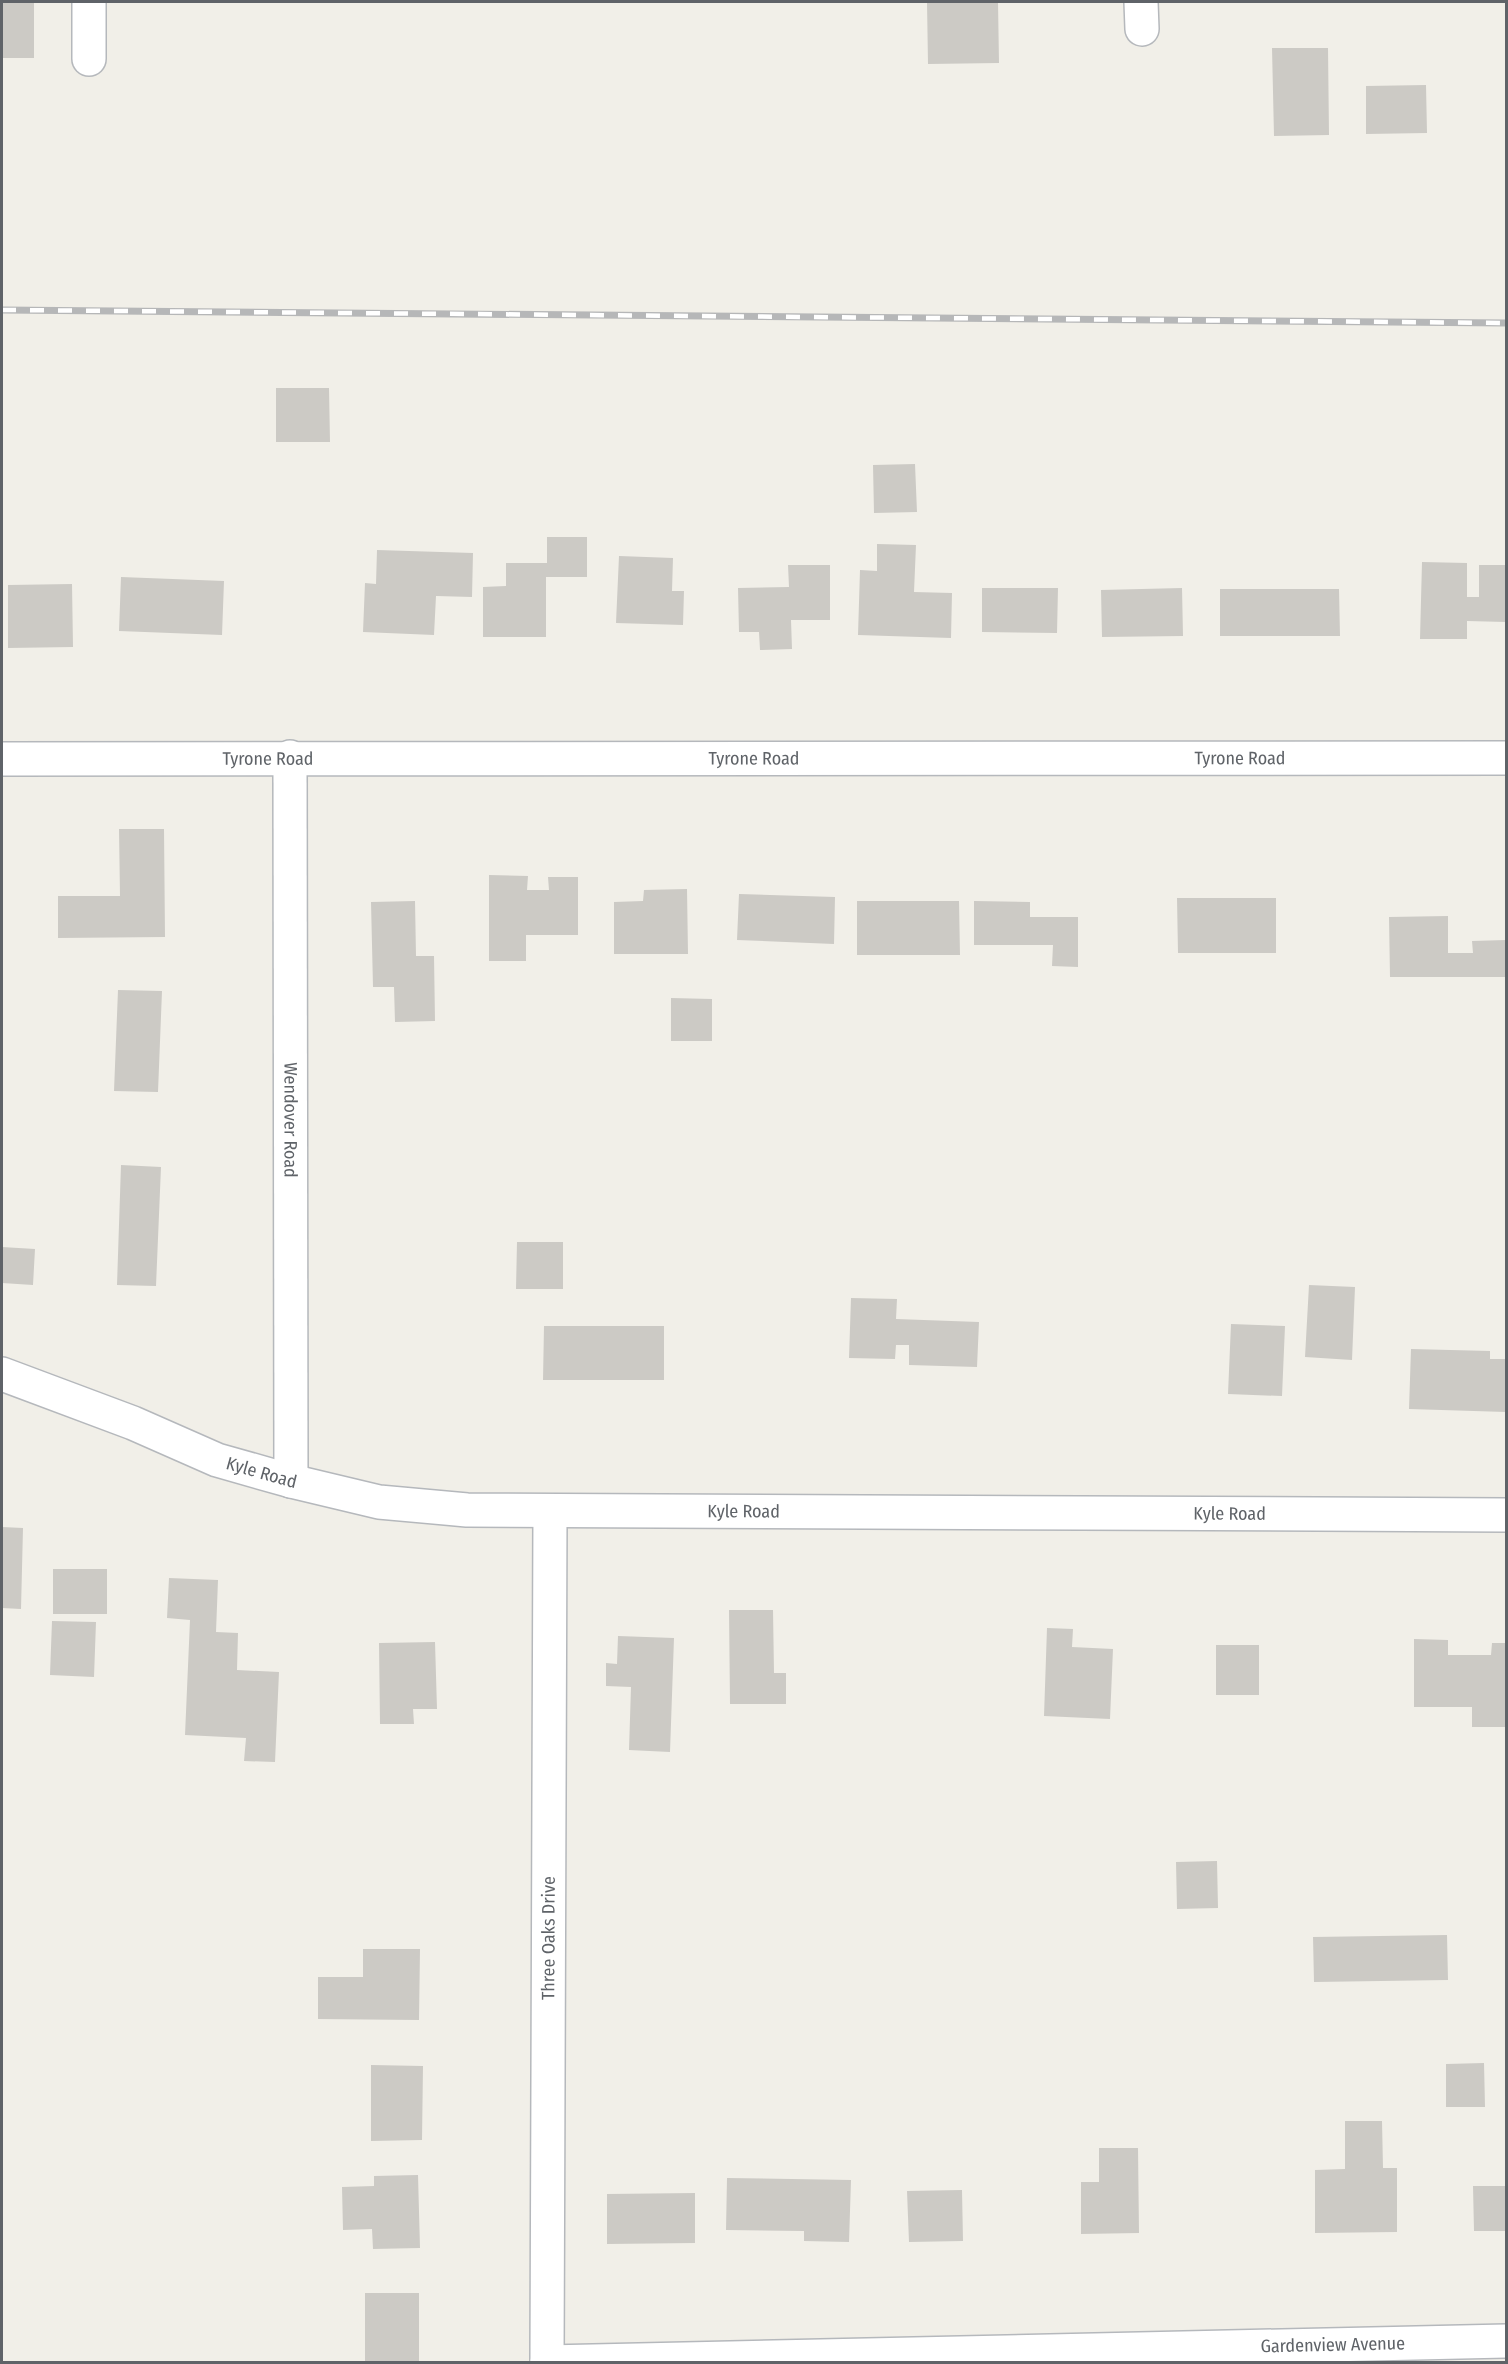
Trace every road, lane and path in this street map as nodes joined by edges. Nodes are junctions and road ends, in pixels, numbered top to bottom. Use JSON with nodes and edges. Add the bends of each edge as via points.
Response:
{"nodes":[{"id":1,"x":89,"y":2,"type":"edge"},
{"id":2,"x":89,"y":59,"type":"dead end"},
{"id":3,"x":290,"y":757,"type":"junction"},
{"id":4,"x":1506,"y":758,"type":"edge"},
{"id":5,"x":2,"y":759,"type":"edge"},
{"id":6,"x":2,"y":1374,"type":"edge"},
{"id":7,"x":291,"y":1481,"type":"junction"},
{"id":8,"x":550,"y":1512,"type":"junction"},
{"id":9,"x":1506,"y":1515,"type":"edge"},
{"id":10,"x":1506,"y":2341,"type":"edge"},
{"id":11,"x":547,"y":2362,"type":"edge"}],
"edges":[{"from":1,"to":2,"type":"street"},
{"from":3,"to":4,"type":"street","name":"Tyrone Road"},
{"from":3,"to":5,"type":"street","name":"Tyrone Road"},
{"from":3,"to":7,"type":"street","name":"Wendover Road"},
{"from":6,"to":7,"type":"street","name":"Kyle Road","via":[[133,1423],[217,1460]]},
{"from":7,"to":8,"type":"street","name":"Kyle Road","via":[[379,1502]]},
{"from":8,"to":9,"type":"street","name":"Kyle Road"},
{"from":8,"to":11,"type":"street","name":"Three Oaks Drive"},
{"from":10,"to":11,"type":"street","name":"Gardenview Avenue"}]}
